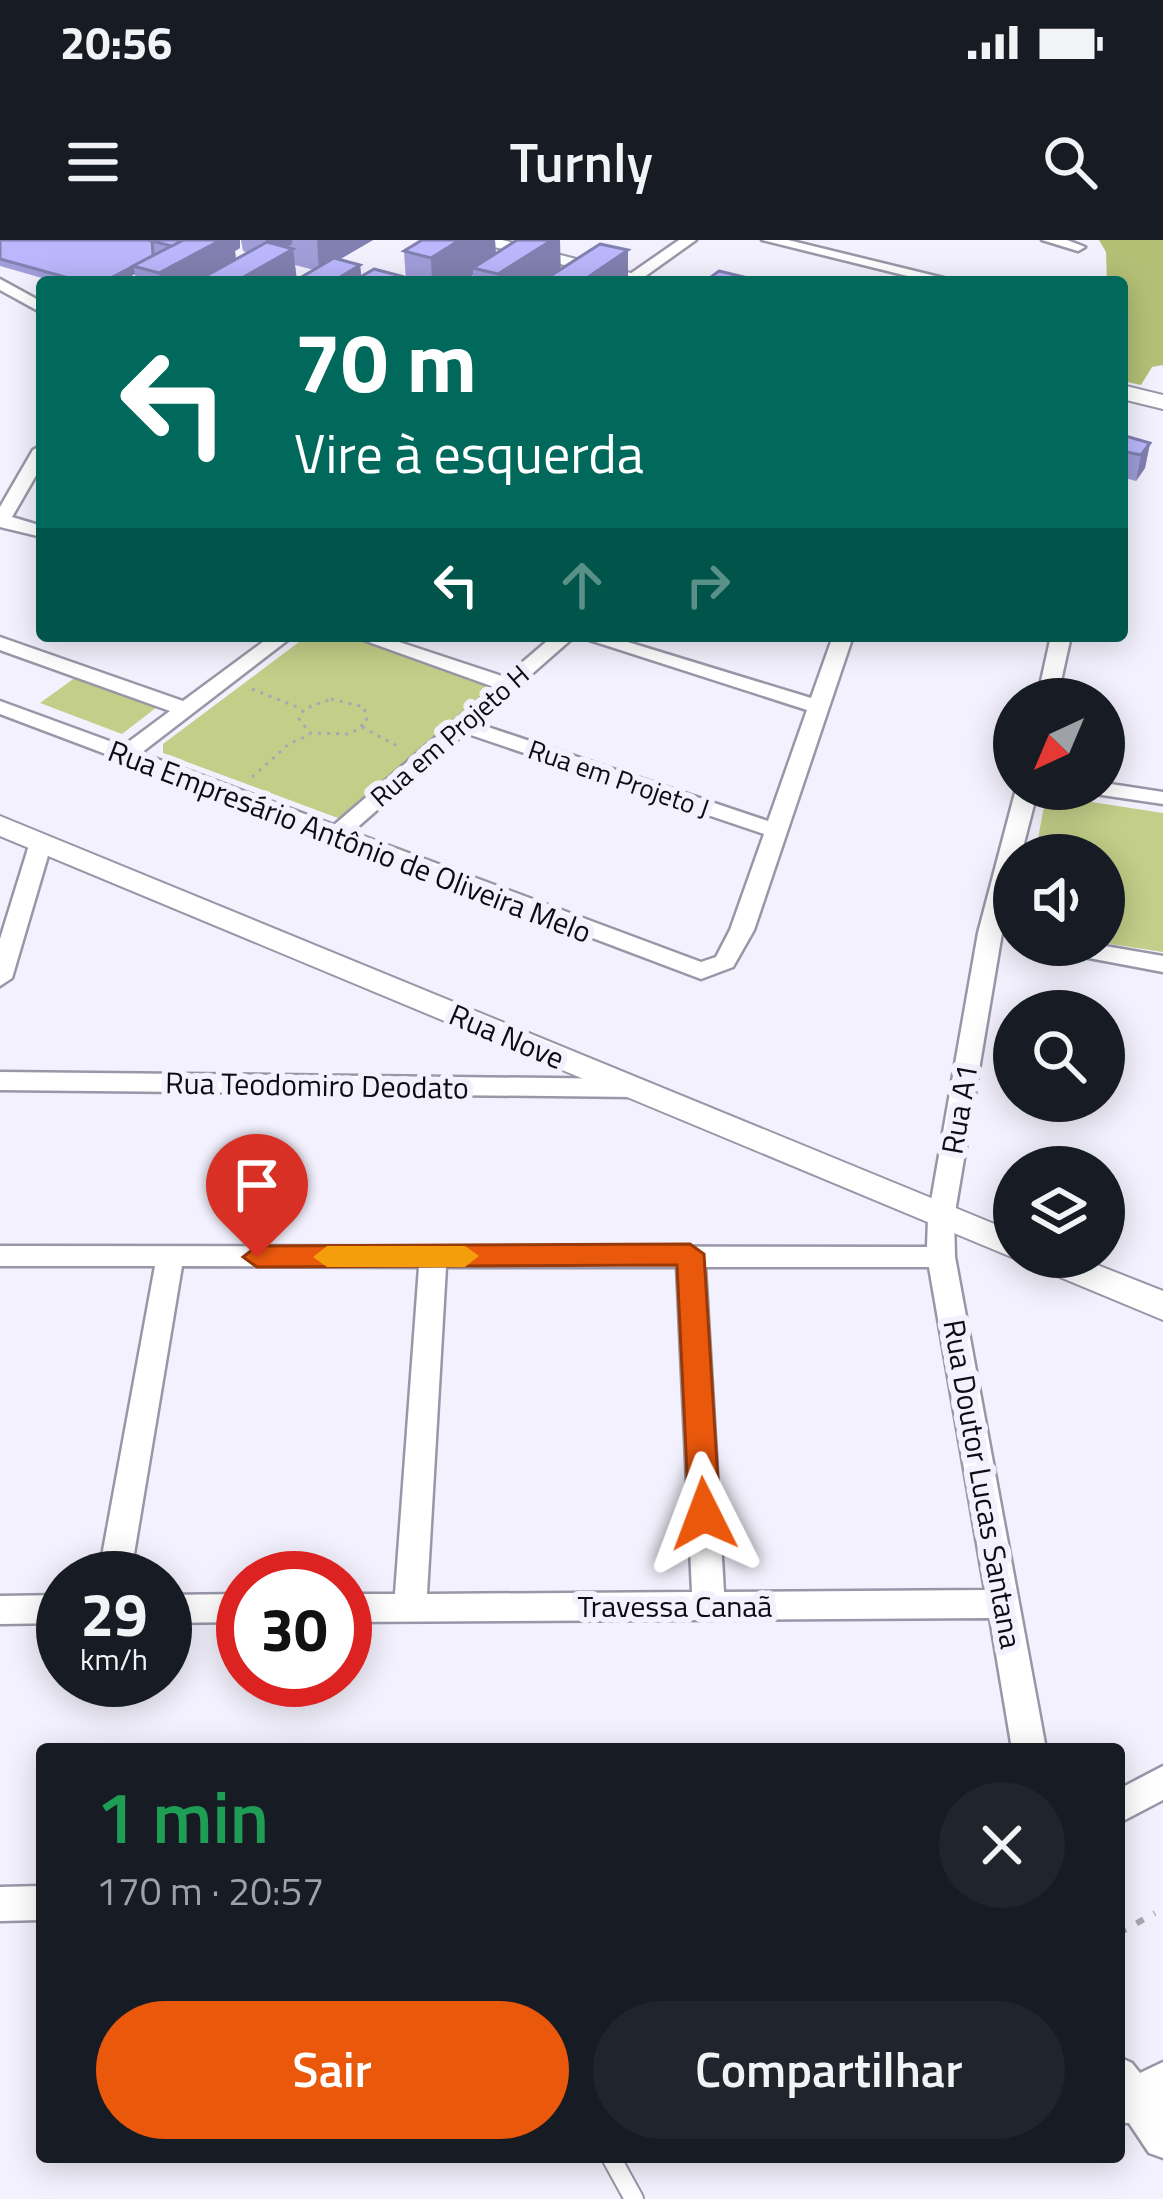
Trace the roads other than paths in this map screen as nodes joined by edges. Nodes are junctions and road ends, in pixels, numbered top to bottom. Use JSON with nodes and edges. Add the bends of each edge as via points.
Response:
{"nodes":[{"id":1,"x":477,"y":240,"type":"edge"},
{"id":2,"x":689,"y":240,"type":"edge"},
{"id":3,"x":769,"y":240,"type":"edge"},
{"id":4,"x":1049,"y":240,"type":"edge"},
{"id":5,"x":520,"y":244,"type":"edge"},
{"id":6,"x":1078,"y":247,"type":"dead end"},
{"id":7,"x":635,"y":276,"type":"edge"},
{"id":8,"x":649,"y":276,"type":"edge"},
{"id":9,"x":926,"y":276,"type":"edge"},
{"id":10,"x":5,"y":288,"type":"edge"},
{"id":11,"x":36,"y":300,"type":"edge"},
{"id":12,"x":1128,"y":393,"type":"edge"},
{"id":13,"x":1163,"y":402,"type":"edge"},
{"id":14,"x":36,"y":460,"type":"edge"},
{"id":15,"x":1,"y":521,"type":"edge"},
{"id":16,"x":36,"y":530,"type":"edge"},
{"id":17,"x":275,"y":642,"type":"edge"},
{"id":18,"x":380,"y":642,"type":"edge"},
{"id":19,"x":558,"y":642,"type":"edge"},
{"id":20,"x":607,"y":642,"type":"edge"},
{"id":21,"x":841,"y":642,"type":"edge"},
{"id":22,"x":1060,"y":642,"type":"edge"},
{"id":23,"x":0,"y":643,"type":"edge"},
{"id":24,"x":1052,"y":678,"type":"edge"},
{"id":25,"x":505,"y":684,"type":"junction"},
{"id":26,"x":0,"y":706,"type":"edge"},
{"id":27,"x":819,"y":707,"type":"junction"},
{"id":28,"x":185,"y":709,"type":"junction"},
{"id":29,"x":461,"y":725,"type":"junction"},
{"id":30,"x":124,"y":755,"type":"junction"},
{"id":31,"x":1125,"y":792,"type":"edge"},
{"id":32,"x":1163,"y":798,"type":"edge"},
{"id":33,"x":0,"y":825,"type":"edge"},
{"id":34,"x":776,"y":831,"type":"junction"},
{"id":35,"x":334,"y":836,"type":"junction"},
{"id":36,"x":41,"y":842,"type":"junction"},
{"id":37,"x":1125,"y":957,"type":"edge"},
{"id":38,"x":1163,"y":964,"type":"edge"},
{"id":39,"x":995,"y":966,"type":"edge"},
{"id":40,"x":0,"y":978,"type":"edge"},
{"id":41,"x":0,"y":1081,"type":"edge"},
{"id":42,"x":634,"y":1088,"type":"junction"},
{"id":43,"x":940,"y":1218,"type":"junction"},
{"id":44,"x":993,"y":1239,"type":"edge"},
{"id":45,"x":690,"y":1254,"type":"junction"},
{"id":46,"x":0,"y":1256,"type":"edge"},
{"id":47,"x":170,"y":1257,"type":"junction"},
{"id":48,"x":433,"y":1257,"type":"junction"},
{"id":49,"x":941,"y":1257,"type":"junction"},
{"id":50,"x":1093,"y":1278,"type":"edge"},
{"id":51,"x":1163,"y":1306,"type":"edge"},
{"id":52,"x":119,"y":1551,"type":"edge"},
{"id":53,"x":1006,"y":1604,"type":"junction"},
{"id":54,"x":709,"y":1606,"type":"junction"},
{"id":55,"x":410,"y":1607,"type":"junction"},
{"id":56,"x":372,"y":1608,"type":"edge"},
{"id":57,"x":0,"y":1610,"type":"edge"},
{"id":58,"x":36,"y":1610,"type":"edge"},
{"id":59,"x":1028,"y":1743,"type":"edge"},
{"id":60,"x":1163,"y":1783,"type":"edge"},
{"id":61,"x":1125,"y":1804,"type":"edge"},
{"id":62,"x":36,"y":1903,"type":"edge"},
{"id":63,"x":0,"y":1904,"type":"edge"},
{"id":64,"x":1134,"y":2091,"type":"edge"},
{"id":65,"x":1163,"y":2140,"type":"edge"},
{"id":66,"x":615,"y":2163,"type":"edge"},
{"id":67,"x":634,"y":2199,"type":"edge"}],
"edges":[{"from":1,"to":5,"type":"street"},
{"from":2,"to":8,"type":"street"},
{"from":3,"to":9,"type":"street"},
{"from":4,"to":6,"type":"street"},
{"from":5,"to":7,"type":"street"},
{"from":10,"to":11,"type":"street"},
{"from":12,"to":13,"type":"street"},
{"from":14,"to":15,"type":"street"},
{"from":15,"to":16,"type":"street"},
{"from":17,"to":28,"type":"street"},
{"from":18,"to":25,"type":"street"},
{"from":19,"to":25,"type":"street","name":"Rua em Projeto H"},
{"from":20,"to":27,"type":"street"},
{"from":21,"to":27,"type":"street"},
{"from":22,"to":24,"type":"street"},
{"from":23,"to":28,"type":"street"},
{"from":25,"to":29,"type":"street","name":"Rua em Projeto H"},
{"from":26,"to":30,"type":"street","name":"Rua Empresário Antônio de Oliveira Melo"},
{"from":27,"to":34,"type":"street"},
{"from":28,"to":30,"type":"street"},
{"from":29,"to":34,"type":"street","name":"Rua em Projeto J"},
{"from":29,"to":35,"type":"street","name":"Rua em Projeto H"},
{"from":30,"to":35,"type":"street","name":"Rua Empresário Antônio de Oliveira Melo"},
{"from":31,"to":32,"type":"street"},
{"from":33,"to":36,"type":"street","name":"Rua Nove"},
{"from":34,"to":35,"type":"street","name":"Rua Empresário Antônio de Oliveira Melo","via":[[725,962],[701,971]]},
{"from":36,"to":40,"type":"street"},
{"from":36,"to":42,"type":"street","name":"Rua Nove"},
{"from":37,"to":38,"type":"street"},
{"from":39,"to":43,"type":"street","name":"Rua A1"},
{"from":41,"to":42,"type":"street","name":"Rua Teodomiro Deodato"},
{"from":42,"to":43,"type":"street","name":"Rua Nove"},
{"from":43,"to":44,"type":"street","name":"Rua Nove"},
{"from":43,"to":49,"type":"street","name":"Rua Doutor Lucas Santana"},
{"from":45,"to":48,"type":"street"},
{"from":45,"to":49,"type":"street"},
{"from":45,"to":54,"type":"street"},
{"from":46,"to":47,"type":"street"},
{"from":47,"to":48,"type":"street"},
{"from":47,"to":52,"type":"street"},
{"from":48,"to":55,"type":"street"},
{"from":49,"to":53,"type":"street","name":"Rua Doutor Lucas Santana"},
{"from":50,"to":51,"type":"street"},
{"from":53,"to":54,"type":"street","name":"Travessa Canaã"},
{"from":53,"to":59,"type":"street","name":"Rua Doutor Lucas Santana"},
{"from":54,"to":55,"type":"street","name":"Travessa Canaã"},
{"from":55,"to":56,"type":"street","name":"Travessa Canaã"},
{"from":57,"to":58,"type":"street"},
{"from":60,"to":61,"type":"street"},
{"from":62,"to":63,"type":"street"},
{"from":64,"to":65,"type":"street"},
{"from":66,"to":67,"type":"lane"}]}
